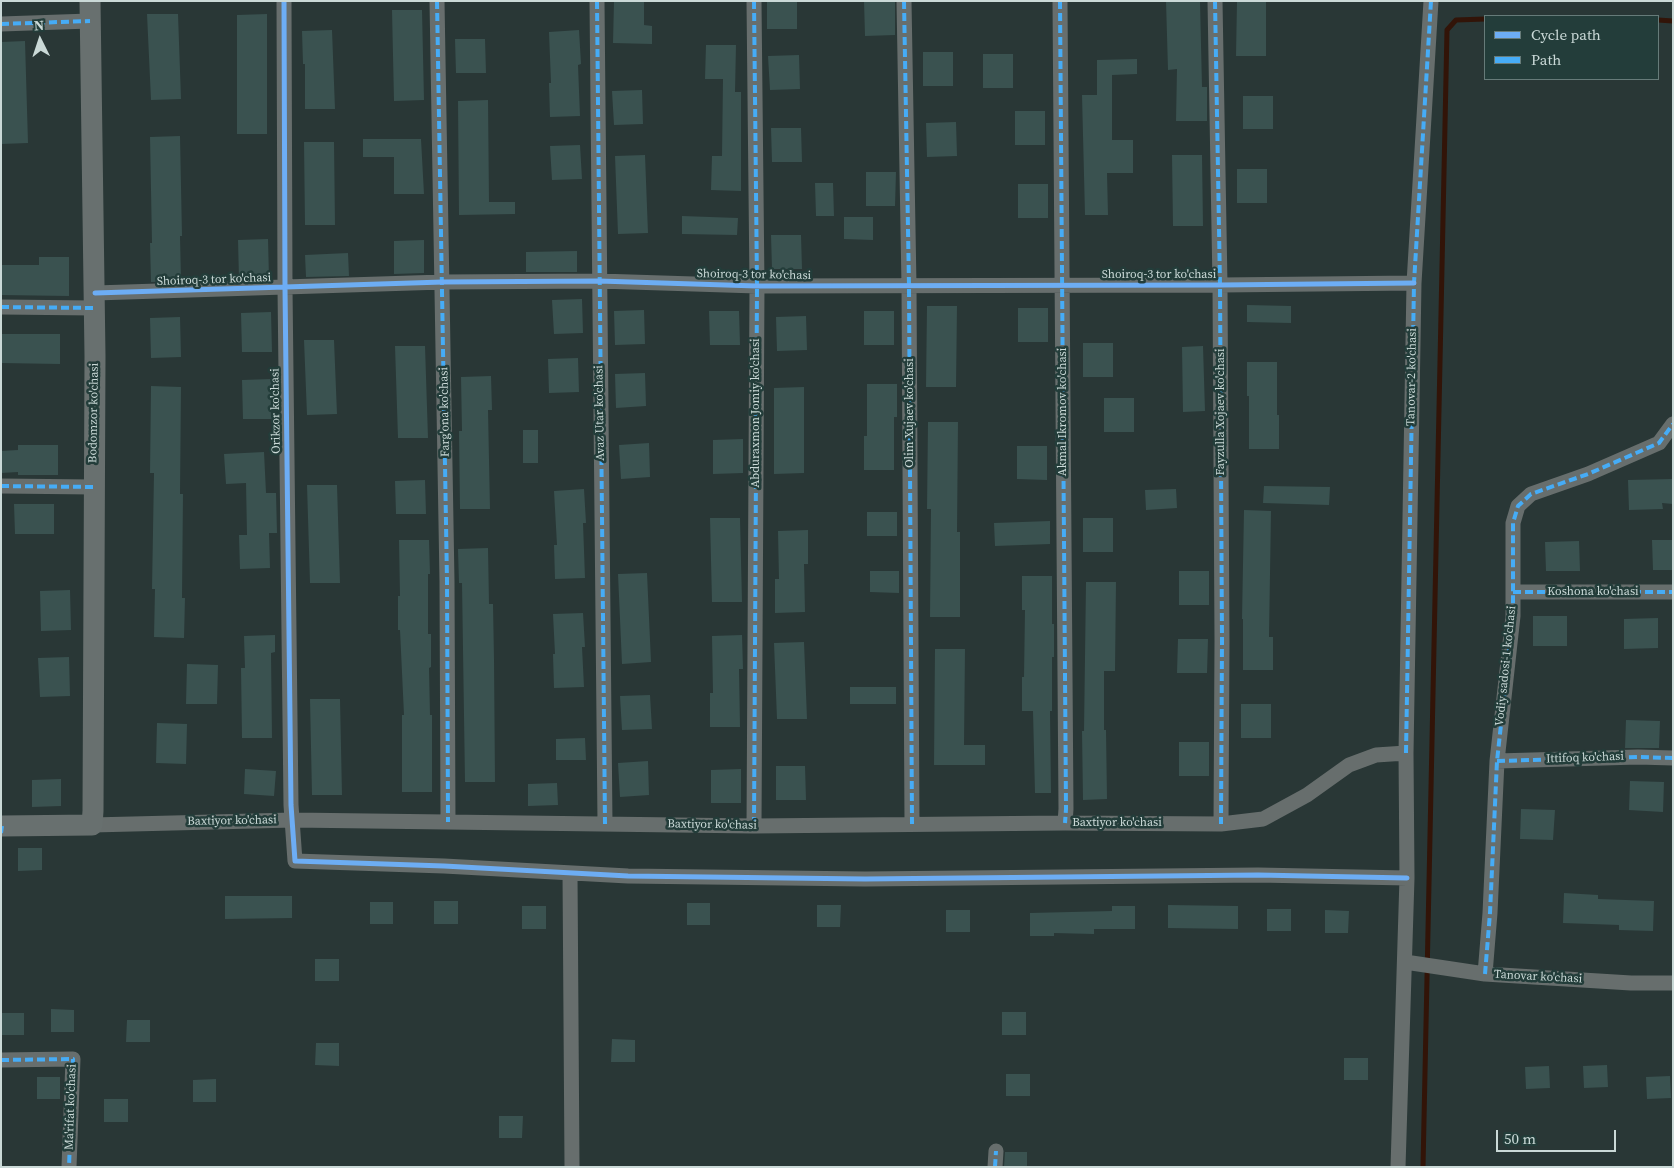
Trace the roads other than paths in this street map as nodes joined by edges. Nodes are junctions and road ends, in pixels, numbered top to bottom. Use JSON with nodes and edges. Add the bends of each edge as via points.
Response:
{"nodes":[{"id":1,"x":284,"y":1,"type":"edge"},
{"id":2,"x":437,"y":1,"type":"edge"},
{"id":3,"x":597,"y":1,"type":"edge"},
{"id":4,"x":754,"y":1,"type":"edge"},
{"id":5,"x":904,"y":1,"type":"edge"},
{"id":6,"x":1060,"y":1,"type":"edge"},
{"id":7,"x":1215,"y":1,"type":"edge"},
{"id":8,"x":1431,"y":1,"type":"edge"},
{"id":9,"x":90,"y":11,"type":"edge"},
{"id":10,"x":1,"y":24,"type":"edge"},
{"id":11,"x":599,"y":281,"type":"junction"},
{"id":12,"x":443,"y":282,"type":"junction"},
{"id":13,"x":1414,"y":283,"type":"junction"},
{"id":14,"x":1062,"y":284,"type":"junction"},
{"id":15,"x":1220,"y":285,"type":"junction"},
{"id":16,"x":757,"y":286,"type":"junction"},
{"id":17,"x":909,"y":286,"type":"junction"},
{"id":18,"x":285,"y":288,"type":"junction"},
{"id":19,"x":94,"y":301,"type":"junction"},
{"id":20,"x":1,"y":307,"type":"edge"},
{"id":21,"x":1673,"y":424,"type":"edge"},
{"id":22,"x":1,"y":486,"type":"edge"},
{"id":23,"x":94,"y":487,"type":"junction"},
{"id":24,"x":1513,"y":592,"type":"junction"},
{"id":25,"x":1673,"y":592,"type":"edge"},
{"id":26,"x":1406,"y":753,"type":"junction"},
{"id":27,"x":1673,"y":758,"type":"edge"},
{"id":28,"x":1496,"y":760,"type":"junction"},
{"id":29,"x":293,"y":820,"type":"junction"},
{"id":30,"x":448,"y":822,"type":"junction"},
{"id":31,"x":1065,"y":823,"type":"junction"},
{"id":32,"x":605,"y":824,"type":"junction"},
{"id":33,"x":912,"y":824,"type":"junction"},
{"id":34,"x":1221,"y":824,"type":"junction"},
{"id":35,"x":92,"y":825,"type":"junction"},
{"id":36,"x":1,"y":826,"type":"edge"},
{"id":37,"x":754,"y":826,"type":"junction"},
{"id":38,"x":1,"y":833,"type":"edge"},
{"id":39,"x":570,"y":873,"type":"junction"},
{"id":40,"x":1407,"y":878,"type":"junction"},
{"id":41,"x":1405,"y":962,"type":"junction"},
{"id":42,"x":1485,"y":974,"type":"junction"},
{"id":43,"x":1673,"y":982,"type":"edge"},
{"id":44,"x":1,"y":1060,"type":"edge"},
{"id":45,"x":996,"y":1151,"type":"dead end"},
{"id":46,"x":69,"y":1167,"type":"edge"},
{"id":47,"x":572,"y":1167,"type":"edge"},
{"id":48,"x":995,"y":1167,"type":"edge"},
{"id":49,"x":1398,"y":1167,"type":"edge"}],
"edges":[{"from":1,"to":18,"type":"street","name":"Orikzor ko'chasi"},
{"from":2,"to":12,"type":"street","name":"Farg'ona ko'chasi"},
{"from":3,"to":11,"type":"street","name":"Avaz Utar ko'chasi"},
{"from":4,"to":16,"type":"street","name":"Abduraxmon Jomiy ko'chasi"},
{"from":5,"to":17,"type":"street","name":"Olim Xujaev ko'chasi"},
{"from":6,"to":14,"type":"street","name":"Akmal Ikromov ko'chasi"},
{"from":7,"to":15,"type":"street","name":"Fayzulla Xojaev ko'chasi"},
{"from":8,"to":13,"type":"street","name":"Tanovar-2 ko'chasi"},
{"from":9,"to":10,"type":"street"},
{"from":9,"to":19,"type":"street","name":"Bodomzor ko'chasi"},
{"from":11,"to":12,"type":"street","name":"Shoiroq-3 tor ko'chasi"},
{"from":11,"to":16,"type":"street","name":"Shoiroq-3 tor ko'chasi"},
{"from":11,"to":32,"type":"street","name":"Avaz Utar ko'chasi"},
{"from":12,"to":18,"type":"street","name":"Shoiroq-3 tor ko'chasi"},
{"from":12,"to":30,"type":"street","name":"Farg'ona ko'chasi"},
{"from":13,"to":15,"type":"street","name":"Shoiroq-3 tor ko'chasi"},
{"from":13,"to":26,"type":"street","name":"Tanovar-2 ko'chasi"},
{"from":14,"to":15,"type":"street","name":"Shoiroq-3 tor ko'chasi"},
{"from":14,"to":17,"type":"street","name":"Shoiroq-3 tor ko'chasi"},
{"from":14,"to":31,"type":"street","name":"Akmal Ikromov ko'chasi"},
{"from":15,"to":34,"type":"street","name":"Fayzulla Xojaev ko'chasi"},
{"from":16,"to":17,"type":"street","name":"Shoiroq-3 tor ko'chasi"},
{"from":16,"to":37,"type":"street","name":"Abduraxmon Jomiy ko'chasi"},
{"from":17,"to":33,"type":"street","name":"Olim Xujaev ko'chasi"},
{"from":18,"to":19,"type":"street","name":"Shoiroq-3 tor ko'chasi"},
{"from":18,"to":29,"type":"street","name":"Orikzor ko'chasi"},
{"from":19,"to":20,"type":"street","name":"Shoiroq-3 tor ko'chasi"},
{"from":19,"to":23,"type":"street","name":"Bodomzor ko'chasi"},
{"from":21,"to":24,"type":"street","name":"Vodiy sadosi-1 ko'chasi","via":[[1659,443],[1588,474],[1531,494],[1518,506],[1513,524]]},
{"from":22,"to":23,"type":"street"},
{"from":23,"to":35,"type":"street","name":"Bodomzor ko'chasi"},
{"from":24,"to":25,"type":"street","name":"Koshona ko'chasi"},
{"from":24,"to":28,"type":"street","name":"Vodiy sadosi-1 ko'chasi"},
{"from":26,"to":34,"type":"street","name":"Baxtiyor ko'chasi","via":[[1376,754],[1349,765],[1307,795],[1263,819]]},
{"from":26,"to":40,"type":"street","name":"Tanovar-2 ko'chasi"},
{"from":27,"to":28,"type":"street","name":"Ittifoq ko'chasi"},
{"from":28,"to":42,"type":"street","name":"Vodiy sadosi-1 ko'chasi"},
{"from":29,"to":30,"type":"street","name":"Baxtiyor ko'chasi"},
{"from":29,"to":35,"type":"street","name":"Baxtiyor ko'chasi"},
{"from":29,"to":39,"type":"street","name":"Orikzor ko'chasi","via":[[295,861]]},
{"from":30,"to":32,"type":"street","name":"Baxtiyor ko'chasi"},
{"from":31,"to":33,"type":"street","name":"Baxtiyor ko'chasi"},
{"from":31,"to":34,"type":"street","name":"Baxtiyor ko'chasi"},
{"from":32,"to":37,"type":"street","name":"Baxtiyor ko'chasi"},
{"from":33,"to":37,"type":"street","name":"Baxtiyor ko'chasi"},
{"from":35,"to":36,"type":"street","name":"Baxtiyor ko'chasi"},
{"from":36,"to":38,"type":"street"},
{"from":39,"to":40,"type":"street","via":[[864,879],[1239,875]]},
{"from":39,"to":47,"type":"street"},
{"from":40,"to":41,"type":"street","name":"Tanovar-2 ko'chasi"},
{"from":41,"to":42,"type":"street","name":"Tanovar ko'chasi"},
{"from":41,"to":49,"type":"street","name":"Tanovar-2 ko'chasi"},
{"from":42,"to":43,"type":"street","name":"Tanovar ko'chasi","via":[[1631,983]]},
{"from":44,"to":46,"type":"street","name":"Ma'rifat ko'chasi","via":[[73,1059]]},
{"from":45,"to":48,"type":"street"}]}
